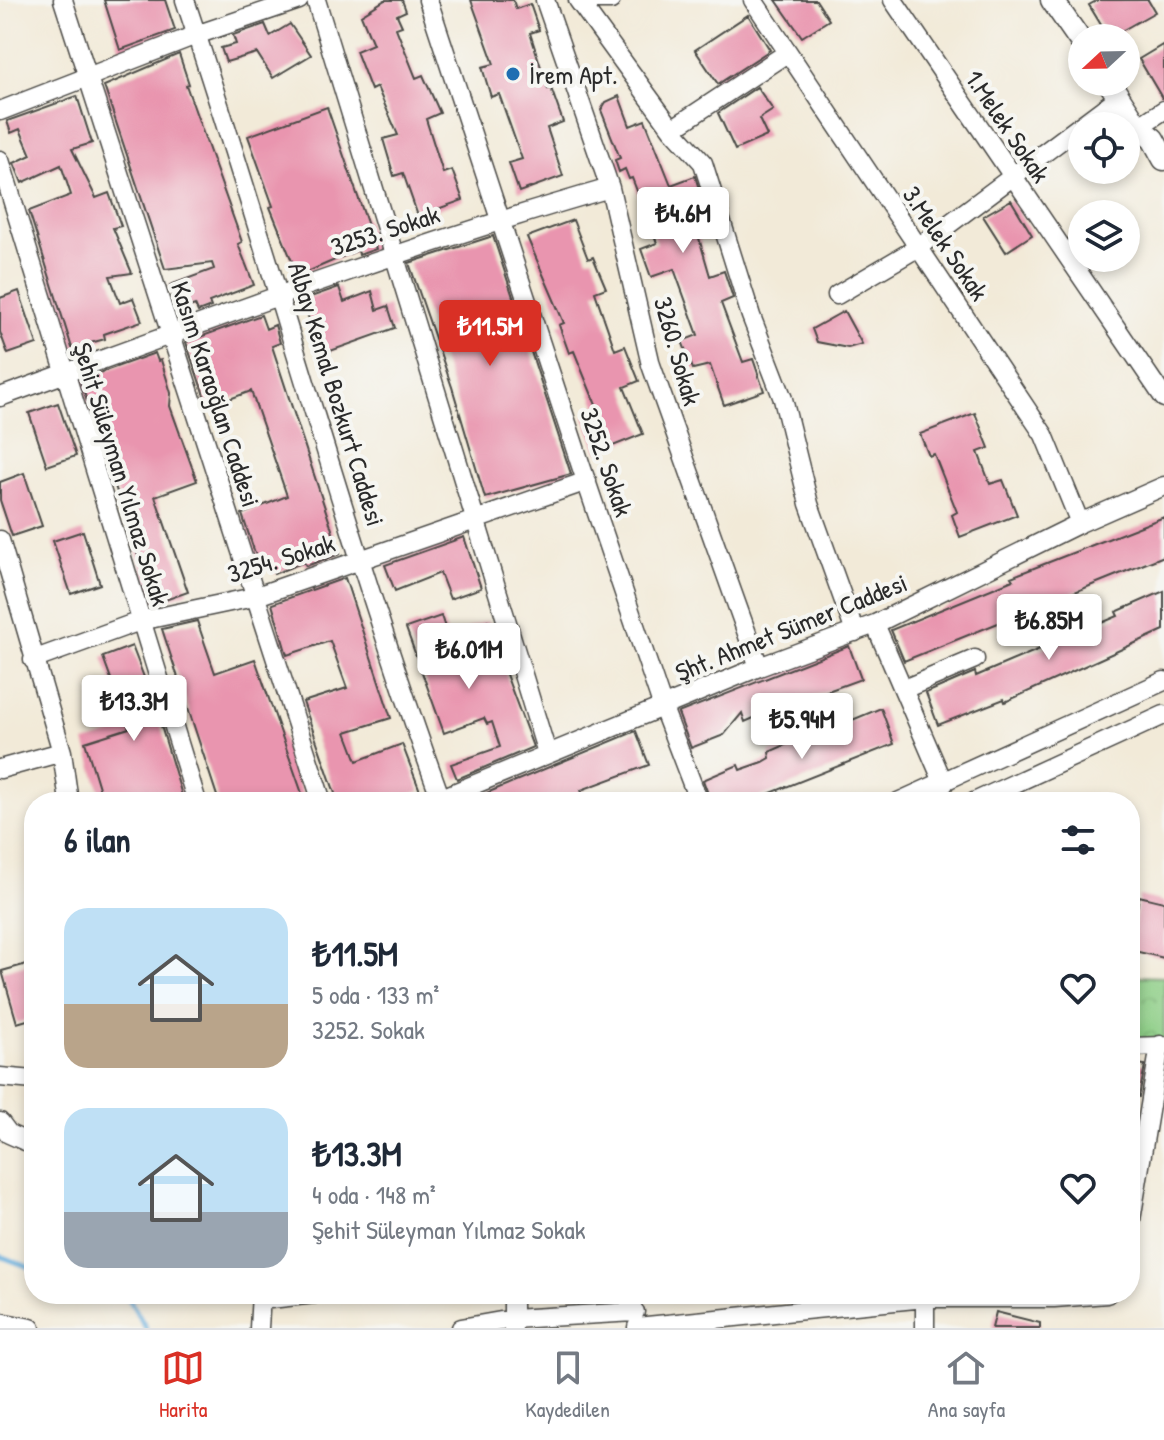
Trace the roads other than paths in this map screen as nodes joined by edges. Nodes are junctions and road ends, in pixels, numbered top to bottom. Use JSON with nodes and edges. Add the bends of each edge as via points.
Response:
{"nodes":[{"id":1,"x":63,"y":0,"type":"edge"},
{"id":2,"x":185,"y":0,"type":"edge"},
{"id":3,"x":299,"y":0,"type":"edge"},
{"id":4,"x":316,"y":0,"type":"edge"},
{"id":5,"x":428,"y":0,"type":"edge"},
{"id":6,"x":545,"y":0,"type":"edge"},
{"id":7,"x":578,"y":0,"type":"edge"},
{"id":8,"x":587,"y":0,"type":"edge"},
{"id":9,"x":611,"y":0,"type":"edge"},
{"id":10,"x":753,"y":0,"type":"edge"},
{"id":11,"x":893,"y":0,"type":"edge"},
{"id":12,"x":1052,"y":0,"type":"edge"},
{"id":13,"x":1069,"y":24,"type":"edge"},
{"id":14,"x":196,"y":35,"type":"junction"},
{"id":15,"x":787,"y":53,"type":"junction"},
{"id":16,"x":88,"y":78,"type":"junction"},
{"id":17,"x":1106,"y":96,"type":"edge"},
{"id":18,"x":1164,"y":110,"type":"edge"},
{"id":19,"x":0,"y":111,"type":"edge"},
{"id":20,"x":1140,"y":126,"type":"edge"},
{"id":21,"x":672,"y":129,"type":"junction"},
{"id":22,"x":1140,"y":129,"type":"edge"},
{"id":23,"x":1164,"y":159,"type":"edge"},
{"id":24,"x":0,"y":160,"type":"edge"},
{"id":25,"x":1010,"y":175,"type":"junction"},
{"id":26,"x":610,"y":188,"type":"junction"},
{"id":27,"x":498,"y":220,"type":"junction"},
{"id":28,"x":917,"y":248,"type":"junction"},
{"id":29,"x":393,"y":259,"type":"junction"},
{"id":30,"x":280,"y":294,"type":"junction"},
{"id":31,"x":837,"y":295,"type":"dead end"},
{"id":32,"x":169,"y":334,"type":"junction"},
{"id":33,"x":63,"y":374,"type":"junction"},
{"id":34,"x":0,"y":397,"type":"edge"},
{"id":35,"x":1164,"y":398,"type":"edge"},
{"id":36,"x":587,"y":481,"type":"junction"},
{"id":37,"x":1164,"y":486,"type":"edge"},
{"id":38,"x":473,"y":520,"type":"junction"},
{"id":39,"x":1080,"y":523,"type":"junction"},
{"id":40,"x":0,"y":540,"type":"edge"},
{"id":41,"x":361,"y":561,"type":"junction"},
{"id":42,"x":254,"y":597,"type":"junction"},
{"id":43,"x":140,"y":621,"type":"junction"},
{"id":44,"x":875,"y":624,"type":"junction"},
{"id":45,"x":855,"y":632,"type":"junction"},
{"id":46,"x":975,"y":659,"type":"dead end"},
{"id":47,"x":33,"y":660,"type":"junction"},
{"id":48,"x":759,"y":667,"type":"junction"},
{"id":49,"x":1164,"y":681,"type":"edge"},
{"id":50,"x":904,"y":689,"type":"junction"},
{"id":51,"x":663,"y":708,"type":"junction"},
{"id":52,"x":1164,"y":715,"type":"edge"},
{"id":53,"x":62,"y":752,"type":"junction"},
{"id":54,"x":547,"y":753,"type":"junction"},
{"id":55,"x":0,"y":769,"type":"edge"},
{"id":56,"x":944,"y":784,"type":"junction"},
{"id":57,"x":68,"y":792,"type":"edge"},
{"id":58,"x":194,"y":792,"type":"edge"},
{"id":59,"x":319,"y":792,"type":"edge"},
{"id":60,"x":435,"y":792,"type":"edge"},
{"id":61,"x":458,"y":792,"type":"edge"},
{"id":62,"x":695,"y":792,"type":"edge"},
{"id":63,"x":924,"y":792,"type":"edge"},
{"id":64,"x":996,"y":792,"type":"edge"},
{"id":65,"x":1162,"y":1046,"type":"edge"},
{"id":66,"x":1140,"y":1047,"type":"edge"},
{"id":67,"x":0,"y":1077,"type":"edge"},
{"id":68,"x":24,"y":1079,"type":"edge"},
{"id":69,"x":0,"y":1122,"type":"edge"},
{"id":70,"x":24,"y":1141,"type":"edge"},
{"id":71,"x":1140,"y":1153,"type":"edge"},
{"id":72,"x":261,"y":1304,"type":"edge"},
{"id":73,"x":879,"y":1304,"type":"edge"},
{"id":74,"x":925,"y":1304,"type":"edge"},
{"id":75,"x":636,"y":1315,"type":"edge"},
{"id":76,"x":782,"y":1321,"type":"edge"},
{"id":77,"x":0,"y":1322,"type":"edge"},
{"id":78,"x":513,"y":1324,"type":"edge"},
{"id":79,"x":31,"y":1328,"type":"edge"},
{"id":80,"x":259,"y":1328,"type":"edge"},
{"id":81,"x":461,"y":1328,"type":"edge"},
{"id":82,"x":925,"y":1328,"type":"edge"}],
"edges":[{"from":1,"to":16,"type":"street","name":"Kasım Karaoğlan Caddesi"},
{"from":2,"to":14,"type":"street","name":"Albay Kemal Bozkurt Caddesi"},
{"from":3,"to":14,"type":"street"},
{"from":4,"to":29,"type":"street"},
{"from":5,"to":27,"type":"street","name":"3252. Sokak"},
{"from":6,"to":26,"type":"street","name":"3260. Sokak"},
{"from":7,"to":21,"type":"street"},
{"from":8,"to":9,"type":"street"},
{"from":10,"to":15,"type":"street","name":"3.Melek Sokak"},
{"from":11,"to":25,"type":"street","name":"1.Melek Sokak"},
{"from":12,"to":13,"type":"main road"},
{"from":14,"to":16,"type":"street"},
{"from":14,"to":30,"type":"street","name":"Albay Kemal Bozkurt Caddesi"},
{"from":15,"to":21,"type":"street"},
{"from":15,"to":28,"type":"street","name":"3.Melek Sokak"},
{"from":16,"to":19,"type":"street"},
{"from":16,"to":32,"type":"street","name":"Kasım Karaoğlan Caddesi"},
{"from":17,"to":25,"type":"street"},
{"from":18,"to":20,"type":"street"},
{"from":21,"to":45,"type":"street","via":[[703,163],[783,399],[809,504]]},
{"from":22,"to":23,"type":"main road"},
{"from":24,"to":33,"type":"street","name":"Şehit Süleyman Yılmaz Sokak"},
{"from":25,"to":28,"type":"street"},
{"from":25,"to":35,"type":"street","name":"1.Melek Sokak"},
{"from":26,"to":27,"type":"street","name":"3253. Sokak"},
{"from":26,"to":48,"type":"street","name":"3260. Sokak","via":[[651,365]]},
{"from":27,"to":29,"type":"street","name":"3253. Sokak"},
{"from":27,"to":36,"type":"street","name":"3252. Sokak"},
{"from":28,"to":31,"type":"street"},
{"from":28,"to":39,"type":"street","name":"3.Melek Sokak","via":[[1044,435]]},
{"from":29,"to":30,"type":"street","name":"3253. Sokak"},
{"from":29,"to":38,"type":"street"},
{"from":30,"to":32,"type":"street","name":"3253. Sokak"},
{"from":30,"to":41,"type":"street","name":"Albay Kemal Bozkurt Caddesi"},
{"from":32,"to":33,"type":"street","name":"3253. Sokak"},
{"from":32,"to":42,"type":"street","name":"Kasım Karaoğlan Caddesi"},
{"from":33,"to":34,"type":"street","name":"3253. Sokak"},
{"from":33,"to":43,"type":"street","name":"Şehit Süleyman Yılmaz Sokak"},
{"from":36,"to":38,"type":"street","name":"3254. Sokak"},
{"from":36,"to":51,"type":"street","name":"3252. Sokak"},
{"from":37,"to":39,"type":"street","name":"Şht. Ahmet Sümer Caddesi"},
{"from":38,"to":41,"type":"street","name":"3254. Sokak"},
{"from":38,"to":54,"type":"street"},
{"from":39,"to":44,"type":"street","name":"Şht. Ahmet Sümer Caddesi"},
{"from":40,"to":47,"type":"street"},
{"from":41,"to":42,"type":"street","name":"3254. Sokak"},
{"from":41,"to":60,"type":"street","name":"Albay Kemal Bozkurt Caddesi"},
{"from":42,"to":43,"type":"street","name":"3254. Sokak"},
{"from":42,"to":59,"type":"street","name":"Kasım Karaoğlan Caddesi"},
{"from":43,"to":47,"type":"street","name":"3254. Sokak"},
{"from":43,"to":58,"type":"street","name":"Şehit Süleyman Yılmaz Sokak"},
{"from":44,"to":45,"type":"street","name":"Şht. Ahmet Sümer Caddesi"},
{"from":44,"to":50,"type":"street"},
{"from":45,"to":48,"type":"street","name":"Şht. Ahmet Sümer Caddesi"},
{"from":46,"to":50,"type":"street"},
{"from":47,"to":53,"type":"street"},
{"from":48,"to":51,"type":"street","name":"Şht. Ahmet Sümer Caddesi"},
{"from":49,"to":56,"type":"street"},
{"from":50,"to":56,"type":"street"},
{"from":51,"to":54,"type":"street","name":"Şht. Ahmet Sümer Caddesi"},
{"from":51,"to":62,"type":"street","name":"3252. Sokak"},
{"from":52,"to":64,"type":"street"},
{"from":53,"to":55,"type":"street"},
{"from":53,"to":57,"type":"street"},
{"from":54,"to":61,"type":"street","name":"Şht. Ahmet Sümer Caddesi"},
{"from":56,"to":63,"type":"street"},
{"from":65,"to":66,"type":"street"},
{"from":65,"to":71,"type":"street"},
{"from":67,"to":68,"type":"street"},
{"from":69,"to":70,"type":"street"},
{"from":72,"to":80,"type":"street"},
{"from":73,"to":76,"type":"street"},
{"from":74,"to":82,"type":"street"},
{"from":75,"to":76,"type":"street"},
{"from":75,"to":78,"type":"street"},
{"from":77,"to":79,"type":"street"},
{"from":78,"to":81,"type":"street"}]}
